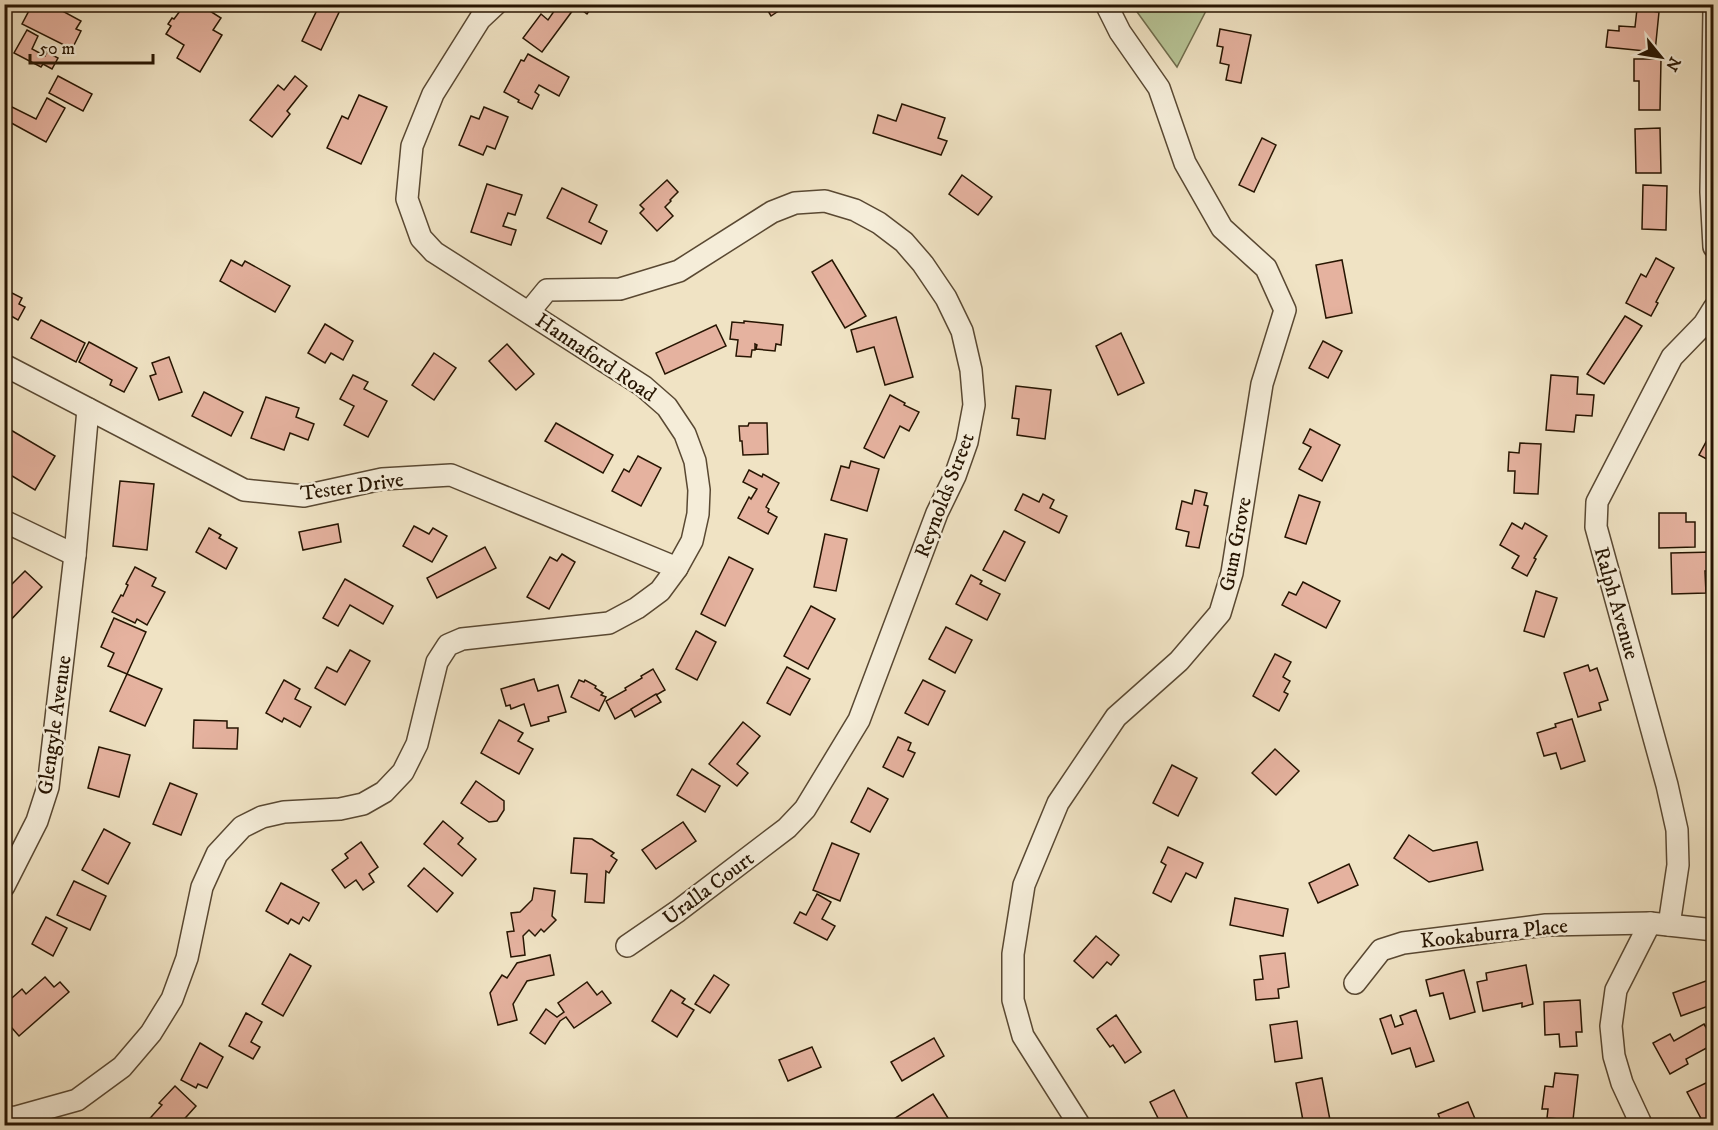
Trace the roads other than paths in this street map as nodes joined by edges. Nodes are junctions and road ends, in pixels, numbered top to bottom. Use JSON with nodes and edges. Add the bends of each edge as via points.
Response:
{"nodes":[{"id":1,"x":496,"y":4,"type":"edge"},
{"id":2,"x":1106,"y":4,"type":"edge"},
{"id":3,"x":1713,"y":10,"type":"edge"},
{"id":4,"x":1713,"y":247,"type":"edge"},
{"id":5,"x":1713,"y":308,"type":"edge"},
{"id":6,"x":529,"y":312,"type":"junction"},
{"id":7,"x":4,"y":365,"type":"edge"},
{"id":8,"x":88,"y":409,"type":"junction"},
{"id":9,"x":4,"y":521,"type":"edge"},
{"id":10,"x":75,"y":555,"type":"junction"},
{"id":11,"x":676,"y":568,"type":"junction"},
{"id":12,"x":787,"y":828,"type":"joint"},
{"id":13,"x":4,"y":886,"type":"edge"},
{"id":14,"x":1659,"y":924,"type":"junction"},
{"id":15,"x":1713,"y":930,"type":"edge"},
{"id":16,"x":627,"y":946,"type":"dead end"},
{"id":17,"x":1355,"y":983,"type":"dead end"},
{"id":18,"x":4,"y":1118,"type":"edge"},
{"id":19,"x":1080,"y":1125,"type":"edge"},
{"id":20,"x":1642,"y":1125,"type":"edge"}],
"edges":[{"from":1,"to":6,"type":"street","name":"Hannaford Road","via":[[480,20],[433,94],[412,146],[407,199],[421,238],[434,252]]},
{"from":2,"to":19,"type":"street","name":"Gum Grove","via":[[1120,32],[1160,88],[1185,163],[1222,228],[1266,268],[1285,310],[1262,384],[1232,573],[1220,613],[1179,661],[1116,717],[1058,803],[1024,885],[1013,954],[1013,1000],[1023,1036]]},
{"from":3,"to":4,"type":"street"},
{"from":5,"to":14,"type":"street","name":"Ralph Avenue","via":[[1704,324],[1672,357],[1597,502],[1596,527],[1677,830],[1678,865]]},
{"from":6,"to":11,"type":"street","name":"Hannaford Road","via":[[644,386],[667,407],[685,434],[695,461],[699,514],[692,541]]},
{"from":6,"to":12,"type":"street","name":"Reynolds Street","via":[[547,290],[620,289],[679,271],[772,212],[795,203],[825,201],[855,210],[904,242],[950,306],[962,331],[971,370],[974,405],[967,442],[865,708],[805,809]]},
{"from":7,"to":8,"type":"street","name":"Tester Drive"},
{"from":8,"to":10,"type":"street","name":"Glengyle Avenue"},
{"from":8,"to":11,"type":"street","name":"Tester Drive","via":[[244,490],[304,496],[382,479],[451,475]]},
{"from":9,"to":10,"type":"street"},
{"from":10,"to":13,"type":"street","name":"Glengyle Avenue","via":[[48,787],[37,821]]},
{"from":11,"to":18,"type":"street","name":"Hannaford Road","via":[[660,591],[609,623],[462,639],[448,645],[437,662],[417,744],[403,772],[384,792],[363,804],[284,812],[242,827],[217,854],[202,887],[187,958],[172,999],[151,1033],[122,1067],[77,1101]]},
{"from":12,"to":16,"type":"street","name":"Uralla Court"},
{"from":14,"to":15,"type":"street","name":"Kookaburra Place"},
{"from":14,"to":17,"type":"street","name":"Kookaburra Place","via":[[1546,925],[1403,943],[1381,950]]},
{"from":14,"to":20,"type":"street","name":"Ralph Avenue","via":[[1616,990],[1611,1026],[1622,1083]]}]}
